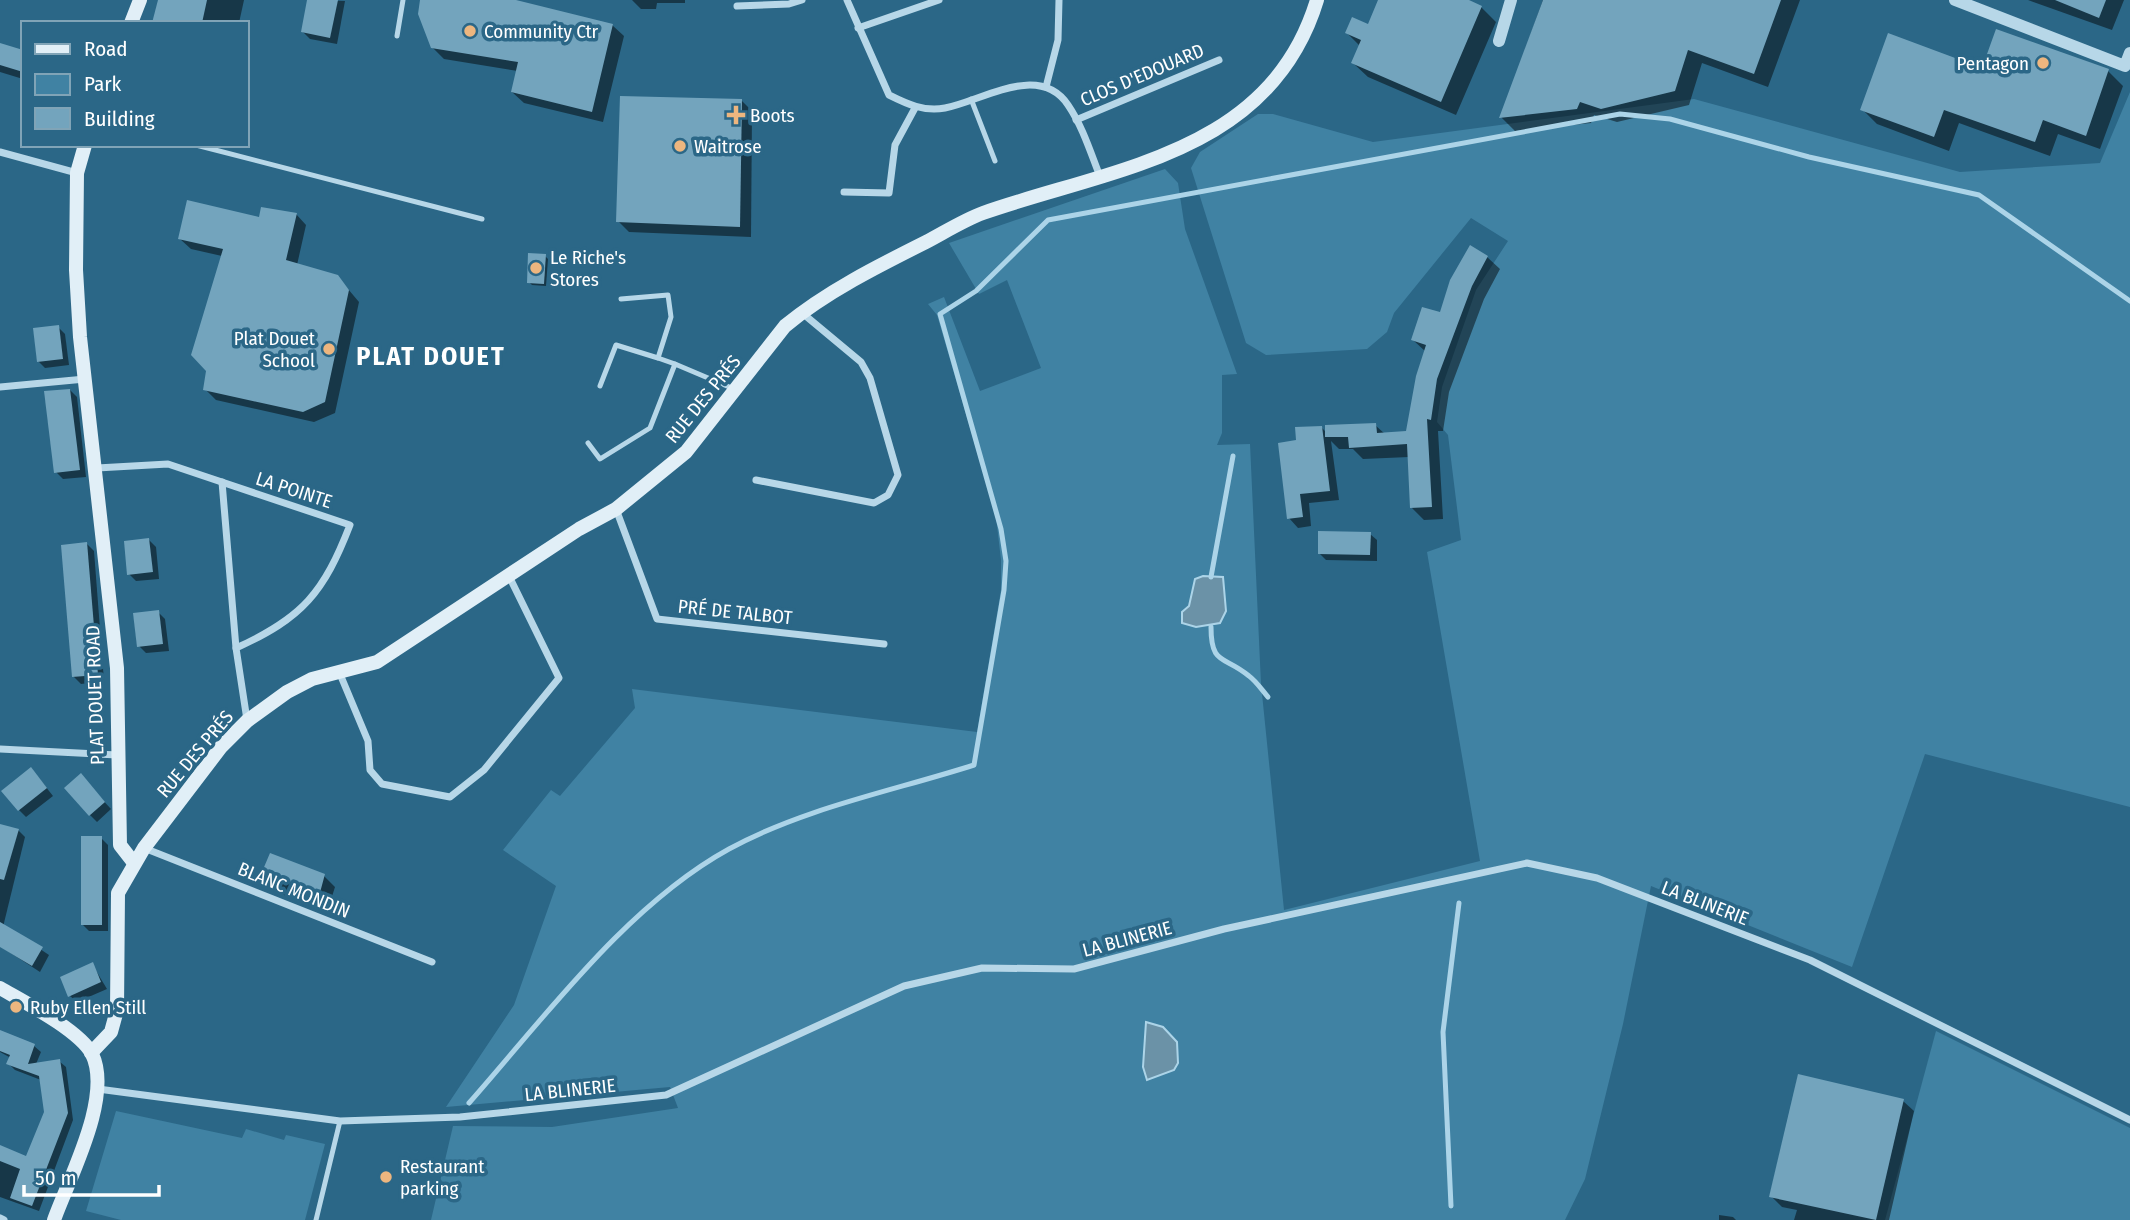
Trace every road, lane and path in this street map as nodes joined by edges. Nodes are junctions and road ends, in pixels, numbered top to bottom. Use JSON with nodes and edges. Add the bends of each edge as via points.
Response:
{"nodes":[{"id":1,"x":140,"y":0,"type":"edge"},
{"id":2,"x":403,"y":0,"type":"edge"},
{"id":3,"x":802,"y":0,"type":"edge"},
{"id":4,"x":847,"y":0,"type":"edge"},
{"id":5,"x":939,"y":0,"type":"edge"},
{"id":6,"x":1059,"y":0,"type":"edge"},
{"id":7,"x":1317,"y":0,"type":"edge"},
{"id":8,"x":1511,"y":0,"type":"edge"},
{"id":9,"x":1955,"y":0,"type":"edge"},
{"id":10,"x":737,"y":6,"type":"dead end"},
{"id":11,"x":132,"y":21,"type":"edge"},
{"id":12,"x":858,"y":28,"type":"junction"},
{"id":13,"x":397,"y":36,"type":"dead end"},
{"id":14,"x":1499,"y":41,"type":"dead end"},
{"id":15,"x":1219,"y":60,"type":"dead end"},
{"id":16,"x":2127,"y":60,"type":"edge"},
{"id":17,"x":1045,"y":87,"type":"junction"},
{"id":18,"x":971,"y":99,"type":"junction"},
{"id":19,"x":915,"y":108,"type":"junction"},
{"id":20,"x":1076,"y":120,"type":"junction"},
{"id":21,"x":84,"y":147,"type":"edge"},
{"id":22,"x":204,"y":147,"type":"edge"},
{"id":23,"x":0,"y":152,"type":"edge"},
{"id":24,"x":995,"y":161,"type":"dead end"},
{"id":25,"x":77,"y":173,"type":"junction"},
{"id":26,"x":1101,"y":180,"type":"junction"},
{"id":27,"x":844,"y":192,"type":"dead end"},
{"id":28,"x":482,"y":219,"type":"dead end"},
{"id":29,"x":621,"y":299,"type":"dead end"},
{"id":30,"x":802,"y":312,"type":"junction"},
{"id":31,"x":658,"y":358,"type":"junction"},
{"id":32,"x":675,"y":364,"type":"junction"},
{"id":33,"x":85,"y":379,"type":"junction"},
{"id":34,"x":600,"y":386,"type":"dead end"},
{"id":35,"x":0,"y":387,"type":"edge"},
{"id":36,"x":737,"y":390,"type":"junction"},
{"id":37,"x":588,"y":443,"type":"dead end"},
{"id":38,"x":97,"y":468,"type":"junction"},
{"id":39,"x":755,"y":480,"type":"dead end"},
{"id":40,"x":222,"y":482,"type":"junction"},
{"id":41,"x":616,"y":509,"type":"junction"},
{"id":42,"x":509,"y":576,"type":"junction"},
{"id":43,"x":884,"y":644,"type":"dead end"},
{"id":44,"x":236,"y":648,"type":"junction"},
{"id":45,"x":340,"y":674,"type":"junction"},
{"id":46,"x":247,"y":721,"type":"junction"},
{"id":47,"x":0,"y":749,"type":"edge"},
{"id":48,"x":117,"y":755,"type":"junction"},
{"id":49,"x":144,"y":848,"type":"junction"},
{"id":50,"x":134,"y":863,"type":"junction"},
{"id":51,"x":432,"y":962,"type":"dead end"},
{"id":52,"x":1,"y":991,"type":"edge"},
{"id":53,"x":91,"y":1053,"type":"junction"},
{"id":54,"x":98,"y":1089,"type":"junction"},
{"id":55,"x":2130,"y":1120,"type":"edge"},
{"id":56,"x":340,"y":1121,"type":"junction"},
{"id":57,"x":54,"y":1220,"type":"edge"},
{"id":58,"x":316,"y":1220,"type":"edge"}],
"edges":[{"from":1,"to":11,"type":"main road"},
{"from":2,"to":13,"type":"lane"},
{"from":3,"to":10,"type":"street"},
{"from":4,"to":12,"type":"street"},
{"from":5,"to":12,"type":"street"},
{"from":6,"to":17,"type":"street","via":[[1058,40]]},
{"from":7,"to":26,"type":"main road","name":"RUE DES PRÉS","via":[[1303,35],[1248,106],[1174,153]]},
{"from":8,"to":14,"type":"street"},
{"from":9,"to":16,"type":"street"},
{"from":12,"to":19,"type":"street","via":[[889,95]]},
{"from":15,"to":20,"type":"street","name":"CLOS D'EDOUARD"},
{"from":17,"to":18,"type":"street","via":[[1011,87]]},
{"from":17,"to":20,"type":"street","via":[[1067,103]]},
{"from":18,"to":19,"type":"street","via":[[943,108]]},
{"from":18,"to":24,"type":"lane"},
{"from":19,"to":27,"type":"street","via":[[895,145],[889,193]]},
{"from":20,"to":26,"type":"street"},
{"from":21,"to":25,"type":"main road","name":"PLAT DOUET ROAD"},
{"from":22,"to":28,"type":"lane"},
{"from":23,"to":25,"type":"street"},
{"from":25,"to":33,"type":"main road","name":"PLAT DOUET ROAD","via":[[76,270]]},
{"from":26,"to":30,"type":"main road","name":"RUE DES PRÉS","via":[[981,214],[884,263]]},
{"from":29,"to":31,"type":"lane","via":[[668,295],[671,317]]},
{"from":30,"to":36,"type":"main road","name":"RUE DES PRÉS","via":[[785,326]]},
{"from":30,"to":39,"type":"street","via":[[866,370],[898,475],[888,495],[874,503]]},
{"from":31,"to":32,"type":"lane"},
{"from":31,"to":34,"type":"lane","via":[[616,345]]},
{"from":32,"to":36,"type":"lane"},
{"from":32,"to":37,"type":"lane","via":[[650,428],[600,459]]},
{"from":33,"to":35,"type":"street"},
{"from":33,"to":38,"type":"main road","name":"PLAT DOUET ROAD"},
{"from":36,"to":41,"type":"main road","name":"RUE DES PRÉS","via":[[687,452]]},
{"from":38,"to":40,"type":"street","name":"LA POINTE","via":[[168,464]]},
{"from":38,"to":48,"type":"main road","name":"PLAT DOUET ROAD","via":[[117,668]]},
{"from":40,"to":44,"type":"street"},
{"from":40,"to":44,"type":"street","name":"LA POINTE","via":[[350,525],[334,566],[310,602],[275,631]]},
{"from":41,"to":42,"type":"main road","name":"RUE DES PRÉS"},
{"from":41,"to":43,"type":"street","name":"PRÉ DE TALBOT","via":[[657,619]]},
{"from":42,"to":45,"type":"main road","name":"RUE DES PRÉS","via":[[377,662]]},
{"from":42,"to":45,"type":"street","via":[[559,678],[484,770],[450,797],[382,784],[370,771],[368,741]]},
{"from":44,"to":46,"type":"street"},
{"from":45,"to":46,"type":"main road","name":"RUE DES PRÉS","via":[[312,679]]},
{"from":46,"to":49,"type":"main road","name":"RUE DES PRÉS","via":[[221,747]]},
{"from":47,"to":48,"type":"street"},
{"from":48,"to":50,"type":"main road","name":"PLAT DOUET ROAD","via":[[120,845]]},
{"from":49,"to":50,"type":"main road","name":"RUE DES PRÉS"},
{"from":49,"to":51,"type":"street","name":"BLANC MONDIN"},
{"from":50,"to":53,"type":"main road","via":[[118,893],[117,1010],[111,1032]]},
{"from":52,"to":53,"type":"main road","via":[[67,1029]]},
{"from":53,"to":54,"type":"main road"},
{"from":54,"to":56,"type":"street","name":"LA BLINERIE"},
{"from":54,"to":57,"type":"main road","via":[[95,1109]]},
{"from":55,"to":56,"type":"street","name":"LA BLINERIE","via":[[1810,960],[1597,878],[1527,863],[1224,929],[1074,969],[982,968],[904,986],[666,1095],[460,1117]]},
{"from":56,"to":58,"type":"lane"}]}
